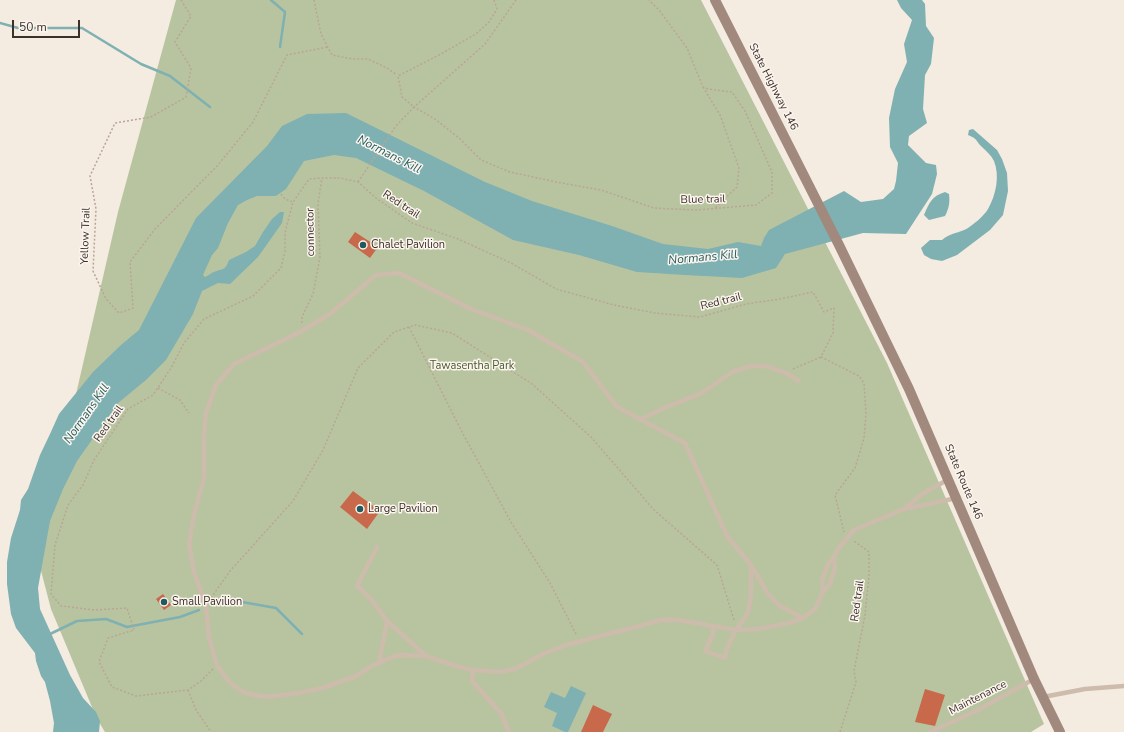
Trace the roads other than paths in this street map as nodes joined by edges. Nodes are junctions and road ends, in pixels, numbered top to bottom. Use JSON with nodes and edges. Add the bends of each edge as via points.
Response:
{"nodes":[{"id":1,"x":715,"y":0,"type":"edge"},
{"id":2,"x":840,"y":245,"type":"joint"},
{"id":3,"x":799,"y":381,"type":"dead end"},
{"id":4,"x":641,"y":419,"type":"junction"},
{"id":5,"x":949,"y":479,"type":"junction"},
{"id":6,"x":957,"y":498,"type":"junction"},
{"id":7,"x":904,"y":509,"type":"junction"},
{"id":8,"x":377,"y":546,"type":"dead end"},
{"id":9,"x":834,"y":557,"type":"junction"},
{"id":10,"x":751,"y":566,"type":"junction"},
{"id":11,"x":822,"y":592,"type":"junction"},
{"id":12,"x":803,"y":618,"type":"junction"},
{"id":13,"x":387,"y":621,"type":"junction"},
{"id":14,"x":714,"y":627,"type":"junction"},
{"id":15,"x":736,"y":630,"type":"junction"},
{"id":16,"x":426,"y":656,"type":"junction"},
{"id":17,"x":379,"y":663,"type":"junction"},
{"id":18,"x":473,"y":670,"type":"junction"},
{"id":19,"x":1034,"y":679,"type":"junction"},
{"id":20,"x":1124,"y":686,"type":"edge"},
{"id":21,"x":1042,"y":697,"type":"junction"},
{"id":22,"x":509,"y":732,"type":"edge"},
{"id":23,"x":930,"y":732,"type":"edge"},
{"id":24,"x":1060,"y":732,"type":"edge"}],
"edges":[{"from":1,"to":2,"type":"main road","name":"State Highway 146"},
{"from":2,"to":5,"type":"main road","name":"State Route 146","via":[[910,389]]},
{"from":3,"to":4,"type":"lane","via":[[766,366],[752,366],[734,371],[700,394]]},
{"from":4,"to":10,"type":"lane","via":[[685,442],[727,536]]},
{"from":4,"to":17,"type":"lane","via":[[617,407],[583,362],[528,330],[471,309],[399,273],[376,275],[331,313],[302,331],[234,364],[216,385],[206,413],[204,478],[189,544],[194,572],[206,606],[209,638],[217,665],[230,683],[244,693],[266,697],[322,688],[354,677]]},
{"from":5,"to":6,"type":"main road","name":"State Route 146"},
{"from":5,"to":7,"type":"lane","via":[[922,494]]},
{"from":6,"to":7,"type":"lane"},
{"from":6,"to":19,"type":"main road","name":"State Route 146"},
{"from":7,"to":9,"type":"lane","via":[[854,530]]},
{"from":8,"to":13,"type":"lane","via":[[357,586]]},
{"from":9,"to":11,"type":"lane","via":[[828,564],[822,580]]},
{"from":9,"to":11,"type":"lane","via":[[835,568],[830,584]]},
{"from":10,"to":12,"type":"lane","via":[[768,594],[780,606]]},
{"from":10,"to":15,"type":"lane","via":[[748,613]]},
{"from":11,"to":12,"type":"lane","via":[[816,609]]},
{"from":12,"to":15,"type":"lane","via":[[758,629]]},
{"from":13,"to":16,"type":"lane"},
{"from":13,"to":17,"type":"lane"},
{"from":14,"to":15,"type":"lane"},
{"from":14,"to":15,"type":"lane","via":[[705,651],[725,658]]},
{"from":14,"to":18,"type":"lane","via":[[678,620],[662,620],[566,645],[515,669],[499,672]]},
{"from":16,"to":17,"type":"lane","via":[[401,655]]},
{"from":16,"to":18,"type":"lane"},
{"from":18,"to":22,"type":"lane","via":[[472,681],[501,713]]},
{"from":19,"to":21,"type":"main road","name":"State Route 146"},
{"from":19,"to":23,"type":"lane","name":"Maintenance","via":[[976,711]]},
{"from":20,"to":21,"type":"lane","via":[[1085,689]]},
{"from":21,"to":24,"type":"main road","name":"State Route 146"}]}
